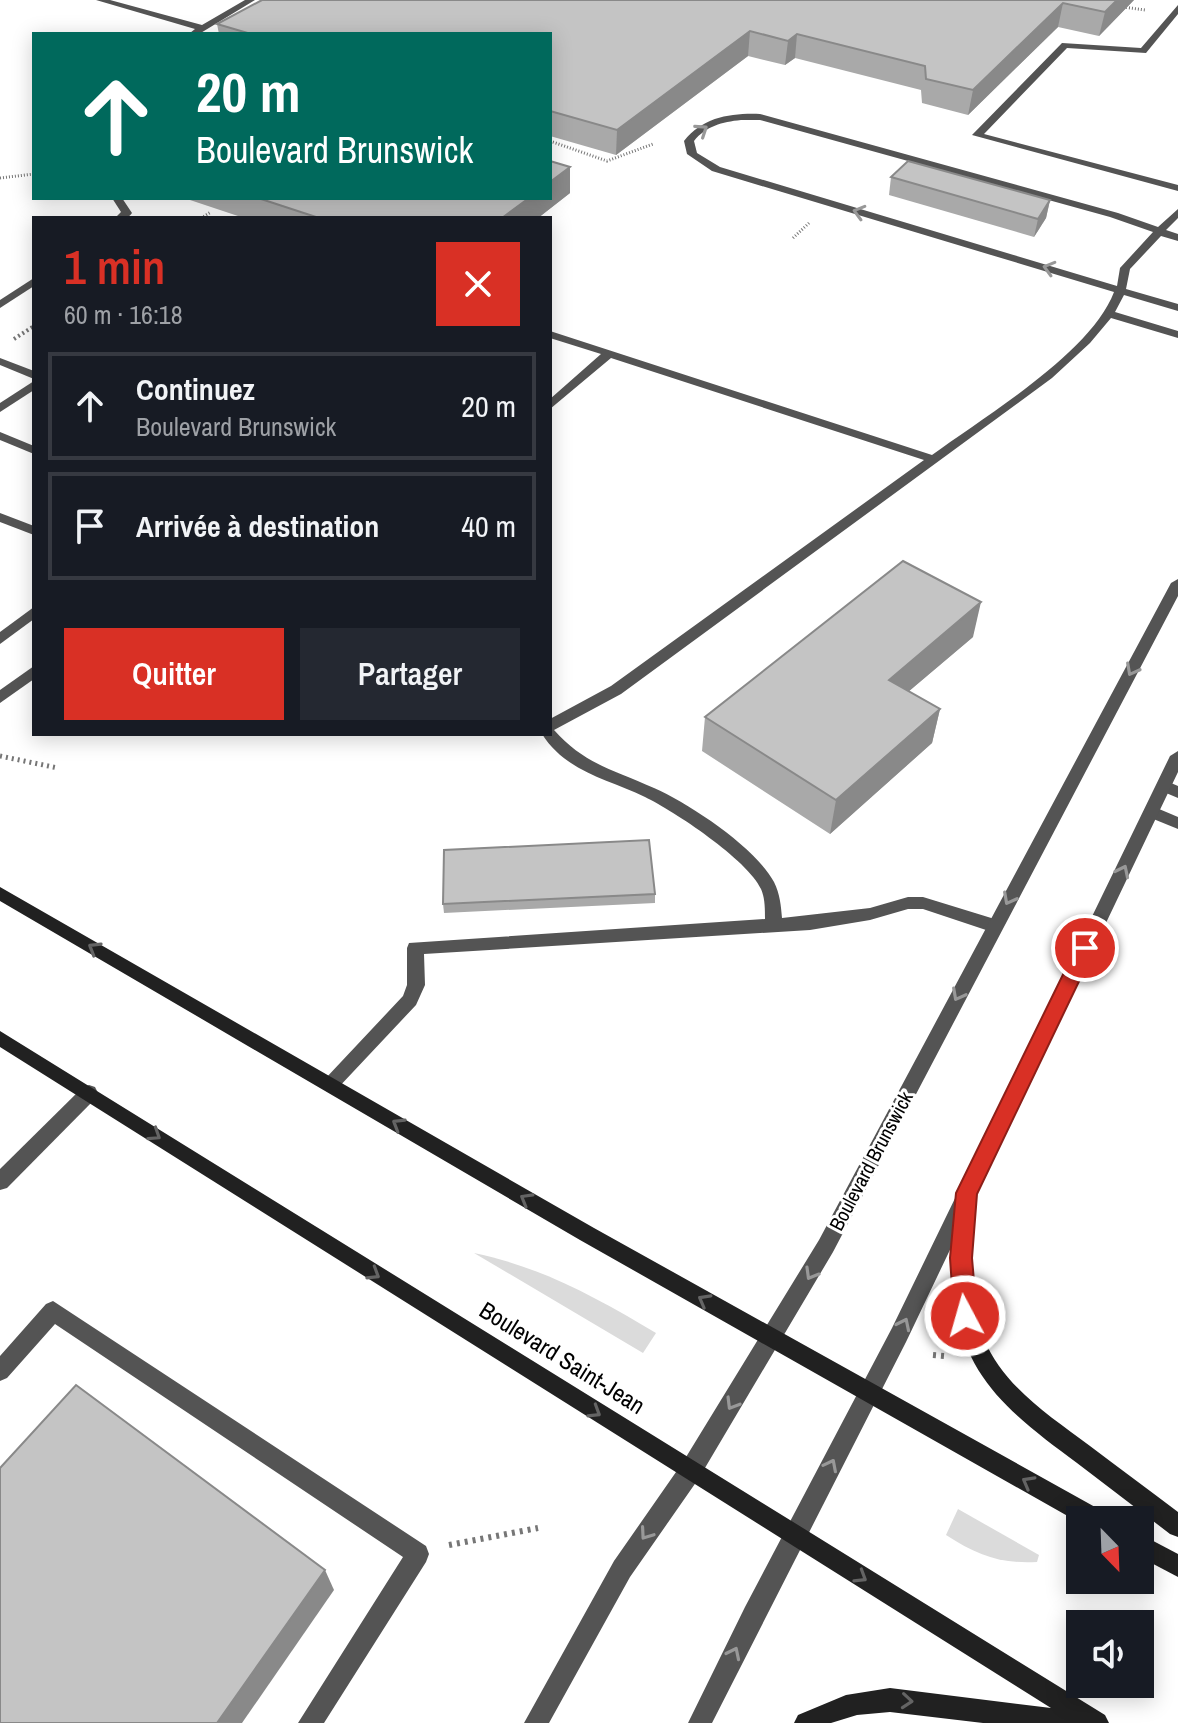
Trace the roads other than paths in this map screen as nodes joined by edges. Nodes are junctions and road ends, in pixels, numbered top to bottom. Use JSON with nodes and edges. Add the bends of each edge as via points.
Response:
{"nodes":[{"id":1,"x":100,"y":0,"type":"edge"},
{"id":2,"x":251,"y":0,"type":"edge"},
{"id":3,"x":1176,"y":11,"type":"edge"},
{"id":4,"x":203,"y":28,"type":"junction"},
{"id":5,"x":196,"y":32,"type":"edge"},
{"id":6,"x":1178,"y":188,"type":"edge"},
{"id":7,"x":118,"y":200,"type":"edge"},
{"id":8,"x":1178,"y":212,"type":"edge"},
{"id":9,"x":123,"y":216,"type":"edge"},
{"id":10,"x":1159,"y":231,"type":"junction"},
{"id":11,"x":1178,"y":238,"type":"edge"},
{"id":12,"x":32,"y":282,"type":"edge"},
{"id":13,"x":1124,"y":290,"type":"junction"},
{"id":14,"x":0,"y":305,"type":"edge"},
{"id":15,"x":1178,"y":308,"type":"edge"},
{"id":16,"x":1110,"y":314,"type":"junction"},
{"id":17,"x":552,"y":335,"type":"edge"},
{"id":18,"x":1178,"y":335,"type":"edge"},
{"id":19,"x":609,"y":353,"type":"junction"},
{"id":20,"x":0,"y":361,"type":"edge"},
{"id":21,"x":32,"y":374,"type":"edge"},
{"id":22,"x":32,"y":386,"type":"edge"},
{"id":23,"x":552,"y":403,"type":"edge"},
{"id":24,"x":0,"y":408,"type":"edge"},
{"id":25,"x":0,"y":436,"type":"edge"},
{"id":26,"x":32,"y":449,"type":"edge"},
{"id":27,"x":933,"y":459,"type":"junction"},
{"id":28,"x":0,"y":517,"type":"edge"},
{"id":29,"x":32,"y":530,"type":"edge"},
{"id":30,"x":1178,"y":583,"type":"edge"},
{"id":31,"x":32,"y":614,"type":"edge"},
{"id":32,"x":0,"y":639,"type":"edge"},
{"id":33,"x":32,"y":673,"type":"edge"},
{"id":34,"x":0,"y":698,"type":"edge"},
{"id":35,"x":552,"y":725,"type":"edge"},
{"id":36,"x":550,"y":736,"type":"edge"},
{"id":37,"x":1178,"y":756,"type":"edge"},
{"id":38,"x":1171,"y":789,"type":"edge"},
{"id":39,"x":1152,"y":812,"type":"junction"},
{"id":40,"x":1178,"y":823,"type":"edge"},
{"id":41,"x":0,"y":893,"type":"edge"},
{"id":42,"x":774,"y":925,"type":"junction"},
{"id":43,"x":995,"y":926,"type":"junction"},
{"id":44,"x":0,"y":1038,"type":"edge"},
{"id":45,"x":331,"y":1084,"type":"junction"},
{"id":46,"x":89,"y":1093,"type":"junction"},
{"id":47,"x":0,"y":1182,"type":"edge"},
{"id":48,"x":966,"y":1193,"type":"junction"},
{"id":49,"x":773,"y":1337,"type":"junction"},
{"id":50,"x":0,"y":1371,"type":"edge"},
{"id":51,"x":867,"y":1393,"type":"junction"},
{"id":52,"x":691,"y":1470,"type":"junction"},
{"id":53,"x":1071,"y":1506,"type":"edge"},
{"id":54,"x":1178,"y":1526,"type":"edge"},
{"id":55,"x":796,"y":1535,"type":"junction"},
{"id":56,"x":1154,"y":1553,"type":"edge"},
{"id":57,"x":1178,"y":1566,"type":"edge"},
{"id":58,"x":310,"y":1723,"type":"edge"},
{"id":59,"x":536,"y":1723,"type":"edge"},
{"id":60,"x":700,"y":1723,"type":"edge"},
{"id":61,"x":806,"y":1723,"type":"edge"},
{"id":62,"x":1080,"y":1723,"type":"edge"},
{"id":63,"x":1097,"y":1723,"type":"edge"}],
"edges":[{"from":1,"to":4,"type":"street"},
{"from":2,"to":4,"type":"street"},
{"from":3,"to":6,"type":"street","via":[[1143,51],[1065,45],[977,135]]},
{"from":4,"to":5,"type":"street"},
{"from":7,"to":9,"type":"street","via":[[127,213]]},
{"from":8,"to":10,"type":"street"},
{"from":10,"to":11,"type":"street"},
{"from":10,"to":13,"type":"street","via":[[1125,268]]},
{"from":13,"to":10,"type":"street","one_way":true,"via":[[716,169],[692,154],[689,141],[701,128],[722,120],[760,117]]},
{"from":12,"to":14,"type":"street"},
{"from":13,"to":15,"type":"street"},
{"from":13,"to":16,"type":"street"},
{"from":16,"to":18,"type":"street"},
{"from":16,"to":27,"type":"street","via":[[1048,376]]},
{"from":17,"to":19,"type":"street"},
{"from":19,"to":23,"type":"street"},
{"from":19,"to":27,"type":"street"},
{"from":20,"to":21,"type":"street"},
{"from":22,"to":24,"type":"street"},
{"from":25,"to":26,"type":"street"},
{"from":27,"to":35,"type":"street","via":[[616,690]]},
{"from":28,"to":29,"type":"street"},
{"from":30,"to":43,"type":"street","name":"Boulevard Brunswick","one_way":true},
{"from":31,"to":32,"type":"street"},
{"from":33,"to":34,"type":"street"},
{"from":36,"to":42,"type":"street","via":[[591,769],[660,798],[737,852],[764,879]]},
{"from":37,"to":38,"type":"street"},
{"from":38,"to":39,"type":"street"},
{"from":39,"to":40,"type":"street"},
{"from":48,"to":39,"type":"street","one_way":true},
{"from":45,"to":41,"type":"main road","one_way":true},
{"from":42,"to":43,"type":"street","via":[[923,903]]},
{"from":42,"to":45,"type":"street","via":[[415,948],[416,985],[410,1000]]},
{"from":43,"to":49,"type":"street","name":"Boulevard Brunswick","one_way":true},
{"from":44,"to":46,"type":"main road","name":"Boulevard Saint-Jean"},
{"from":49,"to":45,"type":"main road","one_way":true},
{"from":46,"to":47,"type":"street"},
{"from":46,"to":52,"type":"main road","name":"Boulevard Saint-Jean","one_way":true},
{"from":51,"to":48,"type":"street","one_way":true},
{"from":48,"to":54,"type":"main road","via":[[961,1293],[976,1346],[992,1375],[1027,1412]]},
{"from":49,"to":51,"type":"main road"},
{"from":49,"to":52,"type":"street","name":"Boulevard Brunswick","one_way":true},
{"from":50,"to":58,"type":"street","via":[[53,1311],[418,1554]]},
{"from":53,"to":51,"type":"main road","one_way":true},
{"from":55,"to":51,"type":"street","one_way":true},
{"from":52,"to":55,"type":"main road","name":"Boulevard Saint-Jean"},
{"from":52,"to":59,"type":"street","name":"Boulevard Brunswick","one_way":true,"via":[[622,1569]]},
{"from":60,"to":55,"type":"street","one_way":true},
{"from":55,"to":63,"type":"main road","name":"Boulevard Saint-Jean","one_way":true},
{"from":56,"to":57,"type":"main road"},
{"from":61,"to":62,"type":"main road","one_way":true,"via":[[830,1710],[890,1700]]}]}
